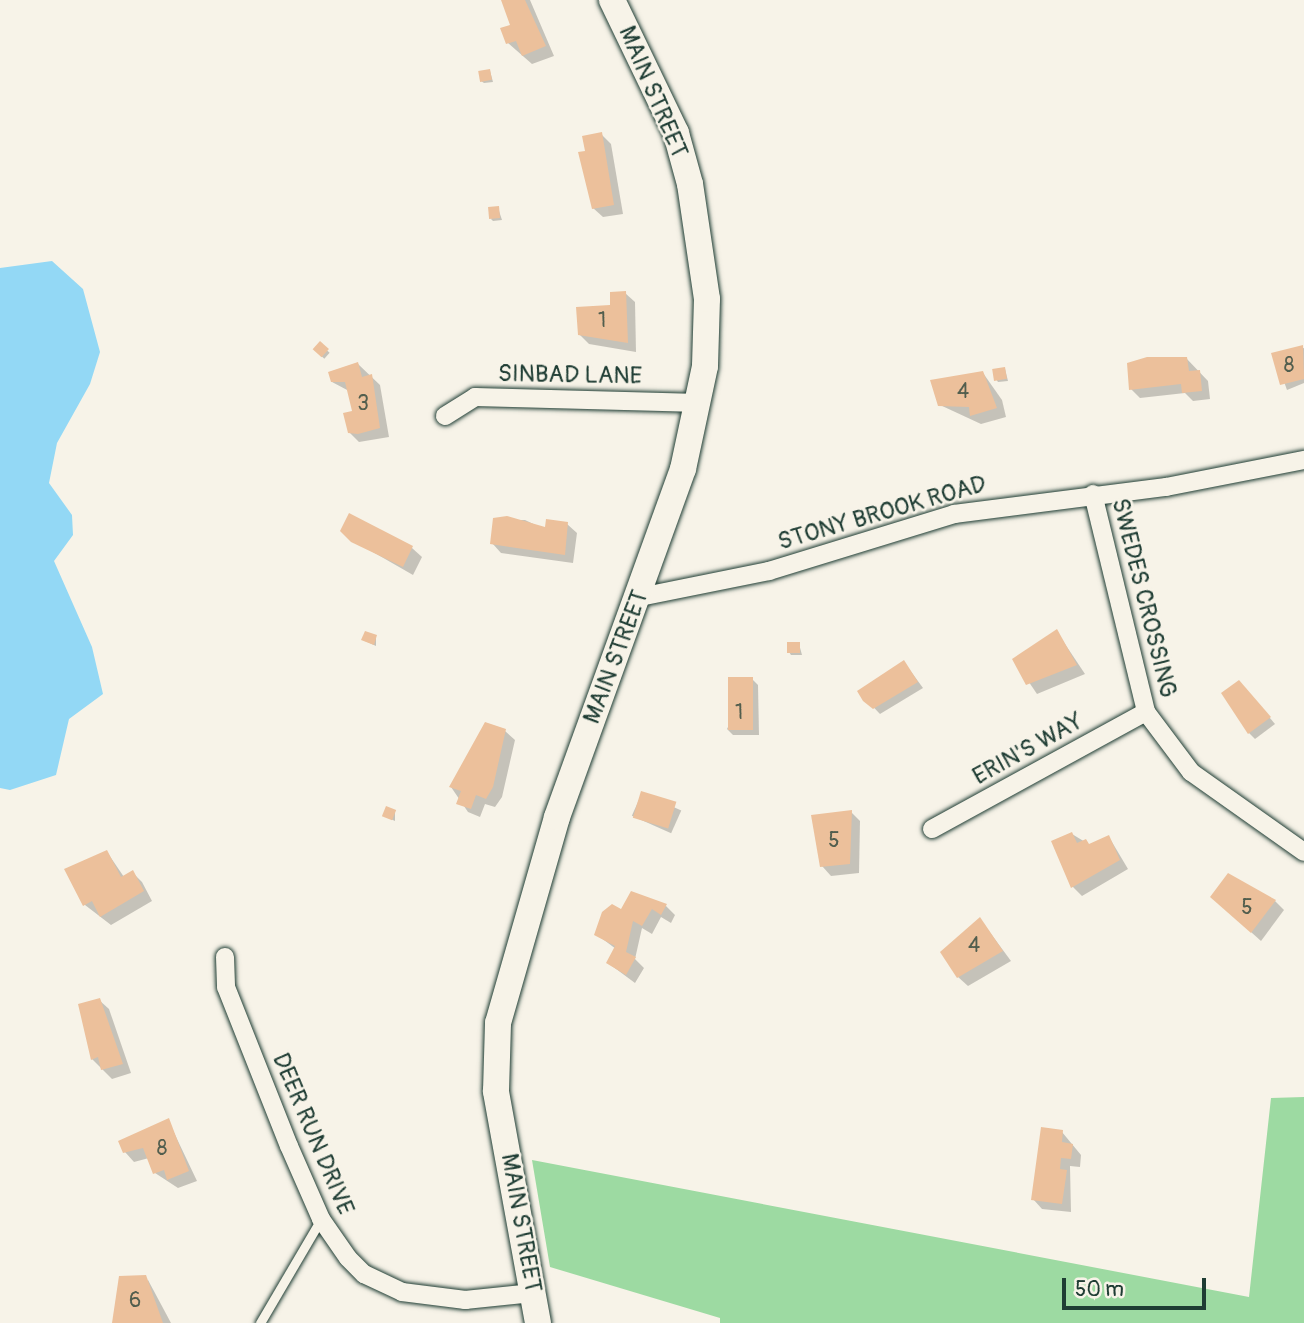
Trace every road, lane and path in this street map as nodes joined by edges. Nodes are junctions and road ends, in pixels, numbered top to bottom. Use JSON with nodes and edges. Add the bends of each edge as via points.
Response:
{"nodes":[{"id":1,"x":612,"y":0,"type":"edge"},
{"id":2,"x":699,"y":402,"type":"junction"},
{"id":3,"x":445,"y":416,"type":"dead end"},
{"id":4,"x":1304,"y":460,"type":"edge"},
{"id":5,"x":1093,"y":494,"type":"junction"},
{"id":6,"x":640,"y":597,"type":"junction"},
{"id":7,"x":1146,"y":712,"type":"junction"},
{"id":8,"x":932,"y":829,"type":"dead end"},
{"id":9,"x":1304,"y":852,"type":"edge"},
{"id":10,"x":225,"y":957,"type":"dead end"},
{"id":11,"x":321,"y":1219,"type":"junction"},
{"id":12,"x":533,"y":1293,"type":"junction"},
{"id":13,"x":260,"y":1323,"type":"edge"},
{"id":14,"x":538,"y":1323,"type":"edge"}],
"edges":[{"from":1,"to":2,"type":"main road","name":"MAIN STREET","via":[[676,132],[691,184],[708,299]]},
{"from":2,"to":3,"type":"street","name":"SINBAD LANE","via":[[475,397]]},
{"from":2,"to":6,"type":"main road","name":"MAIN STREET"},
{"from":4,"to":5,"type":"street","name":"STONY BROOK ROAD","via":[[1166,487]]},
{"from":5,"to":6,"type":"street","name":"STONY BROOK ROAD","via":[[954,514],[769,570]]},
{"from":5,"to":7,"type":"street","name":"SWEDES CROSSING"},
{"from":6,"to":12,"type":"main road","name":"MAIN STREET","via":[[557,817],[498,1023],[496,1091]]},
{"from":7,"to":8,"type":"street","name":"ERIN'S WAY"},
{"from":7,"to":9,"type":"street","name":"SWEDES CROSSING","via":[[1191,772]]},
{"from":10,"to":11,"type":"street","name":"DEER RUN DRIVE","via":[[226,987]]},
{"from":11,"to":12,"type":"street","name":"DEER RUN DRIVE","via":[[364,1274],[392,1289],[465,1300]]},
{"from":11,"to":13,"type":"lane"},
{"from":12,"to":14,"type":"main road","name":"MAIN STREET"}]}
